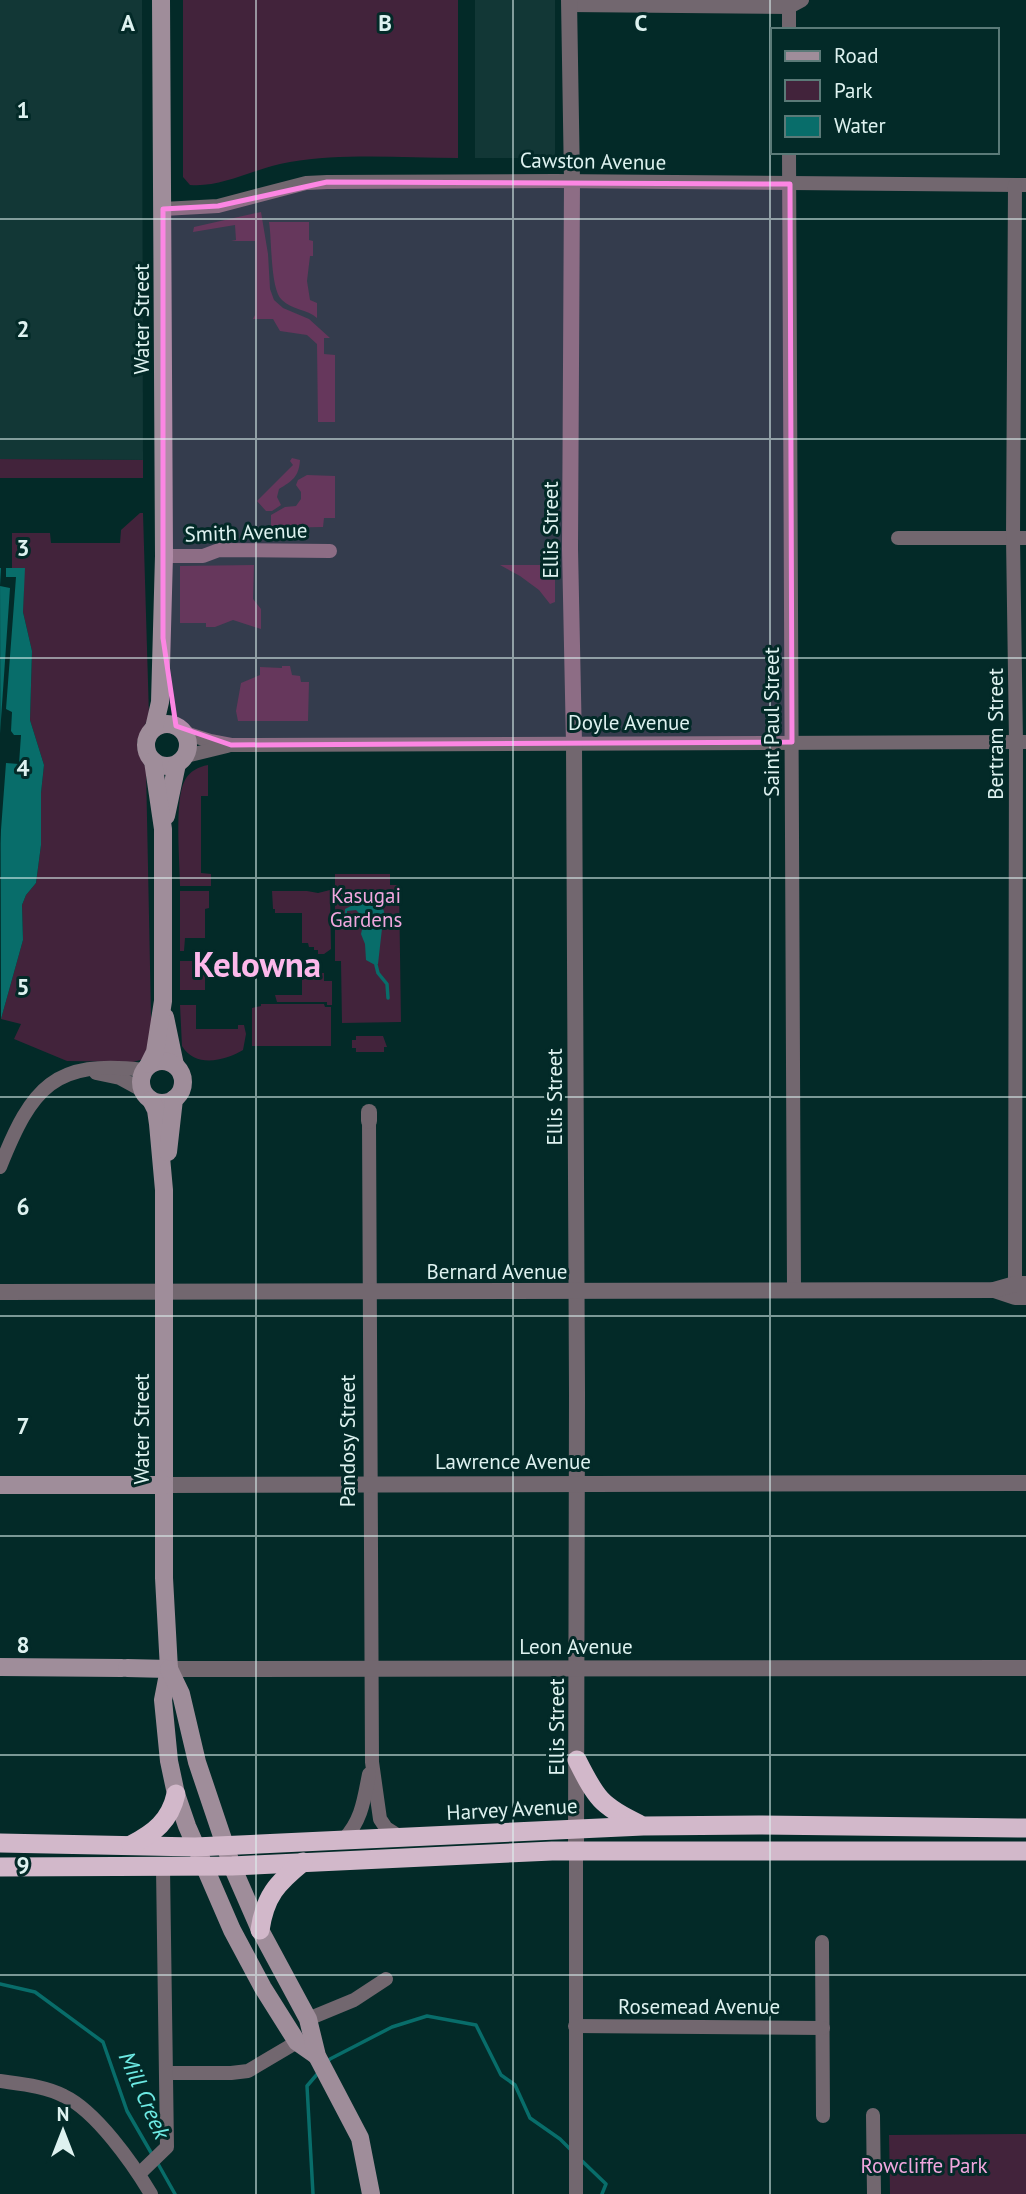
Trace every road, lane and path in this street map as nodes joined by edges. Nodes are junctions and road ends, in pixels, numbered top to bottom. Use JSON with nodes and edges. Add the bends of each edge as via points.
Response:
{"nodes":[{"id":1,"x":161,"y":0,"type":"edge"},
{"id":2,"x":793,"y":2,"type":"edge"},
{"id":3,"x":569,"y":3,"type":"edge"},
{"id":4,"x":789,"y":28,"type":"edge"},
{"id":5,"x":789,"y":154,"type":"edge"},
{"id":6,"x":572,"y":181,"type":"junction"},
{"id":7,"x":790,"y":184,"type":"junction"},
{"id":8,"x":1021,"y":185,"type":"edge"},
{"id":9,"x":163,"y":209,"type":"junction"},
{"id":10,"x":898,"y":538,"type":"dead end"},
{"id":11,"x":1020,"y":538,"type":"edge"},
{"id":12,"x":330,"y":551,"type":"dead end"},
{"id":13,"x":164,"y":556,"type":"junction"},
{"id":14,"x":163,"y":638,"type":"junction"},
{"id":15,"x":154,"y":728,"type":"junction"},
{"id":16,"x":180,"y":729,"type":"junction"},
{"id":17,"x":792,"y":742,"type":"junction"},
{"id":18,"x":1021,"y":742,"type":"edge"},
{"id":19,"x":574,"y":743,"type":"junction"},
{"id":20,"x":231,"y":745,"type":"junction"},
{"id":21,"x":181,"y":760,"type":"junction"},
{"id":22,"x":153,"y":761,"type":"junction"},
{"id":23,"x":163,"y":829,"type":"junction"},
{"id":24,"x":163,"y":1000,"type":"junction"},
{"id":25,"x":175,"y":1065,"type":"junction"},
{"id":26,"x":147,"y":1067,"type":"junction"},
{"id":27,"x":77,"y":1071,"type":"junction"},
{"id":28,"x":146,"y":1095,"type":"junction"},
{"id":29,"x":174,"y":1099,"type":"junction"},
{"id":30,"x":369,"y":1117,"type":"dead end"},
{"id":31,"x":0,"y":1167,"type":"edge"},
{"id":32,"x":164,"y":1190,"type":"junction"},
{"id":33,"x":1021,"y":1284,"type":"edge"},
{"id":34,"x":995,"y":1290,"type":"junction"},
{"id":35,"x":794,"y":1291,"type":"junction"},
{"id":36,"x":0,"y":1292,"type":"edge"},
{"id":37,"x":164,"y":1292,"type":"junction"},
{"id":38,"x":370,"y":1292,"type":"junction"},
{"id":39,"x":576,"y":1292,"type":"junction"},
{"id":40,"x":1026,"y":1297,"type":"edge"},
{"id":41,"x":1026,"y":1483,"type":"edge"},
{"id":42,"x":577,"y":1484,"type":"junction"},
{"id":43,"x":0,"y":1485,"type":"edge"},
{"id":44,"x":164,"y":1485,"type":"junction"},
{"id":45,"x":370,"y":1485,"type":"junction"},
{"id":46,"x":0,"y":1667,"type":"edge"},
{"id":47,"x":1026,"y":1668,"type":"edge"},
{"id":48,"x":169,"y":1669,"type":"junction"},
{"id":49,"x":372,"y":1669,"type":"junction"},
{"id":50,"x":577,"y":1669,"type":"junction"},
{"id":51,"x":577,"y":1760,"type":"junction"},
{"id":52,"x":372,"y":1762,"type":"junction"},
{"id":53,"x":176,"y":1794,"type":"junction"},
{"id":54,"x":643,"y":1826,"type":"junction"},
{"id":55,"x":577,"y":1828,"type":"junction"},
{"id":56,"x":1026,"y":1828,"type":"edge"},
{"id":57,"x":400,"y":1837,"type":"junction"},
{"id":58,"x":344,"y":1839,"type":"junction"},
{"id":59,"x":0,"y":1843,"type":"edge"},
{"id":60,"x":224,"y":1845,"type":"junction"},
{"id":61,"x":127,"y":1847,"type":"junction"},
{"id":62,"x":195,"y":1847,"type":"junction"},
{"id":63,"x":576,"y":1851,"type":"junction"},
{"id":64,"x":1026,"y":1851,"type":"edge"},
{"id":65,"x":303,"y":1862,"type":"junction"},
{"id":66,"x":204,"y":1866,"type":"junction"},
{"id":67,"x":232,"y":1866,"type":"junction"},
{"id":68,"x":0,"y":1867,"type":"edge"},
{"id":69,"x":163,"y":1868,"type":"junction"},
{"id":70,"x":260,"y":1930,"type":"junction"},
{"id":71,"x":822,"y":1942,"type":"dead end"},
{"id":72,"x":386,"y":1979,"type":"dead end"},
{"id":73,"x":308,"y":2019,"type":"junction"},
{"id":74,"x":575,"y":2026,"type":"junction"},
{"id":75,"x":823,"y":2028,"type":"junction"},
{"id":76,"x":297,"y":2042,"type":"junction"},
{"id":77,"x":317,"y":2056,"type":"junction"},
{"id":78,"x":166,"y":2073,"type":"junction"},
{"id":79,"x":0,"y":2081,"type":"edge"},
{"id":80,"x":873,"y":2115,"type":"dead end"},
{"id":81,"x":823,"y":2116,"type":"dead end"},
{"id":82,"x":142,"y":2171,"type":"junction"},
{"id":83,"x":151,"y":2194,"type":"edge"},
{"id":84,"x":371,"y":2194,"type":"edge"},
{"id":85,"x":576,"y":2194,"type":"edge"},
{"id":86,"x":874,"y":2194,"type":"edge"}],
"edges":[{"from":1,"to":9,"type":"main road","name":"Water Street"},
{"from":2,"to":3,"type":"street"},
{"from":2,"to":4,"type":"street"},
{"from":3,"to":6,"type":"street","name":"Ellis Street"},
{"from":5,"to":7,"type":"street","name":"Saint Paul Street"},
{"from":6,"to":7,"type":"street","name":"Cawston Avenue"},
{"from":6,"to":9,"type":"street","name":"Cawston Avenue","via":[[306,183],[218,205]]},
{"from":6,"to":19,"type":"street","name":"Ellis Street"},
{"from":7,"to":8,"type":"street","name":"Cawston Avenue"},
{"from":7,"to":17,"type":"street","name":"Saint Paul Street"},
{"from":8,"to":11,"type":"street","name":"Bertram Street"},
{"from":9,"to":13,"type":"main road","name":"Water Street"},
{"from":10,"to":11,"type":"street"},
{"from":11,"to":18,"type":"street","name":"Bertram Street"},
{"from":12,"to":13,"type":"street","name":"Smith Avenue","via":[[219,550],[203,556]]},
{"from":13,"to":14,"type":"main road","name":"Water Street"},
{"from":14,"to":15,"type":"main road","name":"Water Street"},
{"from":14,"to":16,"type":"main road","name":"Water Street"},
{"from":15,"to":16,"type":"main road","via":[[165,724]]},
{"from":15,"to":22,"type":"main road","via":[[146,744]]},
{"from":16,"to":20,"type":"street","name":"Doyle Avenue"},
{"from":16,"to":21,"type":"main road","via":[[189,743]]},
{"from":17,"to":18,"type":"street","name":"Doyle Avenue"},
{"from":17,"to":19,"type":"street","name":"Doyle Avenue"},
{"from":17,"to":35,"type":"street","name":"Saint Paul Street"},
{"from":18,"to":33,"type":"street","name":"Bertram Street"},
{"from":19,"to":20,"type":"street","name":"Doyle Avenue"},
{"from":19,"to":39,"type":"street","name":"Ellis Street"},
{"from":20,"to":21,"type":"street","name":"Doyle Avenue"},
{"from":21,"to":22,"type":"main road","via":[[164,766]]},
{"from":21,"to":23,"type":"main road"},
{"from":22,"to":23,"type":"main road"},
{"from":23,"to":24,"type":"main road"},
{"from":24,"to":25,"type":"main road"},
{"from":24,"to":26,"type":"main road","via":[[155,1052]]},
{"from":25,"to":26,"type":"main road","via":[[161,1060]]},
{"from":25,"to":29,"type":"main road","via":[[183,1087]]},
{"from":26,"to":27,"type":"street"},
{"from":26,"to":28,"type":"main road","via":[[141,1076]]},
{"from":27,"to":28,"type":"street","via":[[120,1078]]},
{"from":27,"to":31,"type":"street","via":[[42,1089]]},
{"from":28,"to":29,"type":"main road","via":[[163,1102]]},
{"from":28,"to":32,"type":"main road","name":"Water Street","via":[[157,1117]]},
{"from":29,"to":32,"type":"main road","name":"Water Street"},
{"from":30,"to":38,"type":"street","name":"Pandosy Street"},
{"from":32,"to":37,"type":"main road","name":"Water Street"},
{"from":33,"to":34,"type":"street","name":"Bernard Avenue"},
{"from":34,"to":35,"type":"street","name":"Bernard Avenue"},
{"from":34,"to":40,"type":"street","name":"Bernard Avenue"},
{"from":35,"to":39,"type":"street","name":"Bernard Avenue"},
{"from":36,"to":37,"type":"street","name":"Bernard Avenue"},
{"from":37,"to":38,"type":"street","name":"Bernard Avenue"},
{"from":37,"to":44,"type":"main road","name":"Water Street"},
{"from":38,"to":39,"type":"street","name":"Bernard Avenue"},
{"from":38,"to":45,"type":"street","name":"Pandosy Street"},
{"from":39,"to":42,"type":"street","name":"Ellis Street"},
{"from":41,"to":42,"type":"street","name":"Lawrence Avenue"},
{"from":42,"to":45,"type":"street","name":"Lawrence Avenue"},
{"from":42,"to":50,"type":"street","name":"Ellis Street"},
{"from":43,"to":44,"type":"main road","name":"Lawrence Avenue"},
{"from":44,"to":45,"type":"street","name":"Lawrence Avenue"},
{"from":44,"to":48,"type":"main road","name":"Water Street"},
{"from":45,"to":49,"type":"street","name":"Pandosy Street"},
{"from":46,"to":48,"type":"main road","name":"Leon Avenue"},
{"from":47,"to":50,"type":"street","name":"Leon Avenue"},
{"from":48,"to":49,"type":"street","name":"Leon Avenue"},
{"from":48,"to":53,"type":"main road","name":"Water Street","via":[[163,1700]]},
{"from":48,"to":60,"type":"main road","name":"Water Street","via":[[181,1695]]},
{"from":49,"to":50,"type":"street","name":"Leon Avenue"},
{"from":49,"to":52,"type":"street","name":"Pandosy Street"},
{"from":50,"to":51,"type":"street","name":"Ellis Street"},
{"from":51,"to":54,"type":"highway","via":[[601,1801]]},
{"from":51,"to":55,"type":"street","name":"Ellis Street"},
{"from":52,"to":57,"type":"street","name":"Pandosy Street","via":[[380,1819]]},
{"from":52,"to":58,"type":"street","name":"Pandosy Street","via":[[361,1815]]},
{"from":53,"to":61,"type":"highway","via":[[173,1807],[154,1833]]},
{"from":53,"to":62,"type":"main road","name":"Water Street"},
{"from":54,"to":55,"type":"highway","name":"Harvey Avenue"},
{"from":54,"to":56,"type":"highway","name":"Harvey Avenue"},
{"from":55,"to":57,"type":"highway","name":"Harvey Avenue"},
{"from":55,"to":63,"type":"street","name":"Ellis Street"},
{"from":57,"to":58,"type":"highway","name":"Harvey Avenue"},
{"from":58,"to":60,"type":"highway","name":"Harvey Avenue"},
{"from":59,"to":61,"type":"highway","name":"Harvey Avenue"},
{"from":60,"to":62,"type":"highway","name":"Harvey Avenue"},
{"from":60,"to":67,"type":"main road","name":"Water Street"},
{"from":61,"to":62,"type":"highway","name":"Harvey Avenue"},
{"from":62,"to":66,"type":"main road","name":"Water Street"},
{"from":63,"to":64,"type":"highway"},
{"from":63,"to":65,"type":"highway"},
{"from":63,"to":74,"type":"street","name":"Ellis Street"},
{"from":65,"to":67,"type":"highway"},
{"from":65,"to":70,"type":"highway","via":[[269,1896]]},
{"from":66,"to":67,"type":"highway"},
{"from":66,"to":69,"type":"highway"},
{"from":66,"to":76,"type":"main road","via":[[232,1930]]},
{"from":67,"to":70,"type":"main road"},
{"from":68,"to":69,"type":"highway"},
{"from":69,"to":78,"type":"street"},
{"from":70,"to":73,"type":"main road"},
{"from":71,"to":75,"type":"street"},
{"from":72,"to":73,"type":"street","via":[[354,2000]]},
{"from":73,"to":77,"type":"main road"},
{"from":74,"to":75,"type":"street","name":"Rosemead Avenue"},
{"from":74,"to":85,"type":"street","name":"Ellis Street"},
{"from":75,"to":81,"type":"street"},
{"from":76,"to":77,"type":"main road"},
{"from":76,"to":78,"type":"street","via":[[248,2071]]},
{"from":77,"to":84,"type":"main road","via":[[360,2138]]},
{"from":78,"to":82,"type":"street","via":[[167,2147]]},
{"from":79,"to":82,"type":"street","via":[[64,2095],[91,2114]]},
{"from":80,"to":86,"type":"street"},
{"from":82,"to":83,"type":"street"}]}
